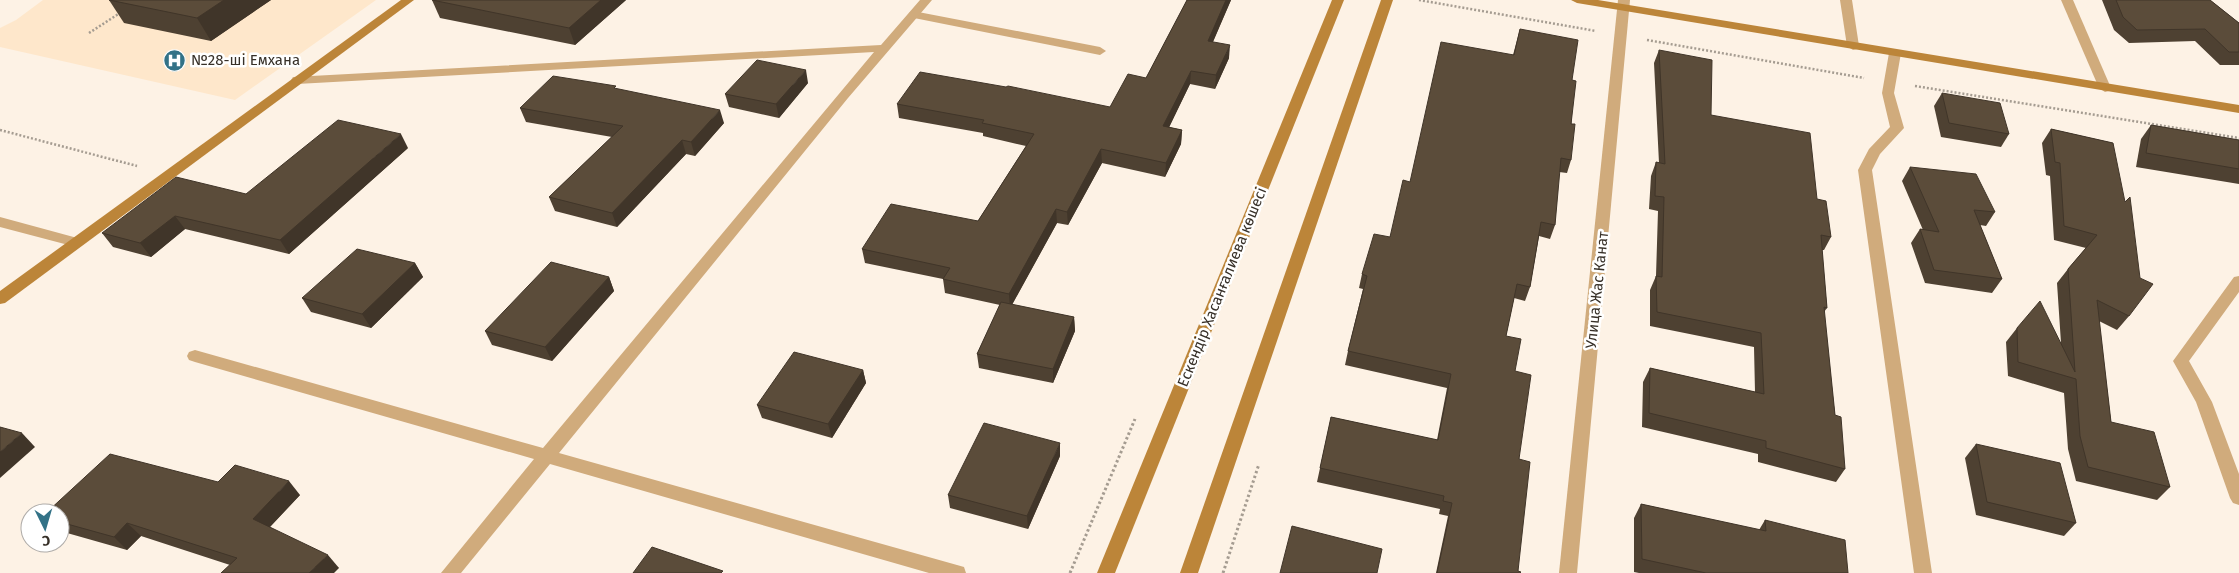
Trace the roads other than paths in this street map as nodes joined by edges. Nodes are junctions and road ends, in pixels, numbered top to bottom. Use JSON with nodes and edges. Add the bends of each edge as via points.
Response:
{"nodes":[{"id":1,"x":408,"y":0,"type":"edge"},
{"id":2,"x":926,"y":0,"type":"edge"},
{"id":3,"x":1338,"y":0,"type":"edge"},
{"id":4,"x":1387,"y":0,"type":"edge"},
{"id":5,"x":1576,"y":0,"type":"edge"},
{"id":6,"x":1846,"y":0,"type":"edge"},
{"id":7,"x":2067,"y":0,"type":"edge"},
{"id":8,"x":1624,"y":4,"type":"edge"},
{"id":9,"x":913,"y":15,"type":"junction"},
{"id":10,"x":1853,"y":46,"type":"junction"},
{"id":11,"x":886,"y":48,"type":"junction"},
{"id":12,"x":1100,"y":51,"type":"dead end"},
{"id":13,"x":1895,"y":53,"type":"junction"},
{"id":14,"x":297,"y":80,"type":"junction"},
{"id":15,"x":2105,"y":88,"type":"junction"},
{"id":16,"x":2239,"y":109,"type":"edge"},
{"id":17,"x":0,"y":222,"type":"edge"},
{"id":18,"x":76,"y":242,"type":"junction"},
{"id":19,"x":2239,"y":281,"type":"edge"},
{"id":20,"x":0,"y":299,"type":"edge"},
{"id":21,"x":195,"y":356,"type":"dead end"},
{"id":22,"x":548,"y":455,"type":"junction"},
{"id":23,"x":2239,"y":498,"type":"edge"},
{"id":24,"x":450,"y":573,"type":"edge"},
{"id":25,"x":957,"y":573,"type":"edge"},
{"id":26,"x":1106,"y":573,"type":"edge"},
{"id":27,"x":1189,"y":573,"type":"edge"},
{"id":28,"x":1568,"y":573,"type":"edge"},
{"id":29,"x":1923,"y":573,"type":"edge"}],
"edges":[{"from":1,"to":14,"type":"street"},
{"from":2,"to":9,"type":"street"},
{"from":3,"to":26,"type":"street","name":"Ескендір Хасанғалиева көшесі"},
{"from":4,"to":27,"type":"street"},
{"from":5,"to":8,"type":"street"},
{"from":6,"to":10,"type":"street"},
{"from":7,"to":15,"type":"street"},
{"from":8,"to":10,"type":"street"},
{"from":8,"to":28,"type":"street","name":"Улица Жас Канат"},
{"from":9,"to":11,"type":"street"},
{"from":9,"to":12,"type":"street"},
{"from":10,"to":13,"type":"street"},
{"from":11,"to":14,"type":"street"},
{"from":11,"to":22,"type":"street"},
{"from":13,"to":15,"type":"street"},
{"from":13,"to":29,"type":"street","via":[[1888,93],[1897,128],[1874,152],[1864,170]]},
{"from":14,"to":18,"type":"street"},
{"from":15,"to":16,"type":"street"},
{"from":17,"to":18,"type":"street"},
{"from":18,"to":20,"type":"street"},
{"from":19,"to":23,"type":"street","via":[[2181,361],[2204,402]]},
{"from":21,"to":22,"type":"street"},
{"from":22,"to":24,"type":"street"},
{"from":22,"to":25,"type":"street"}]}
